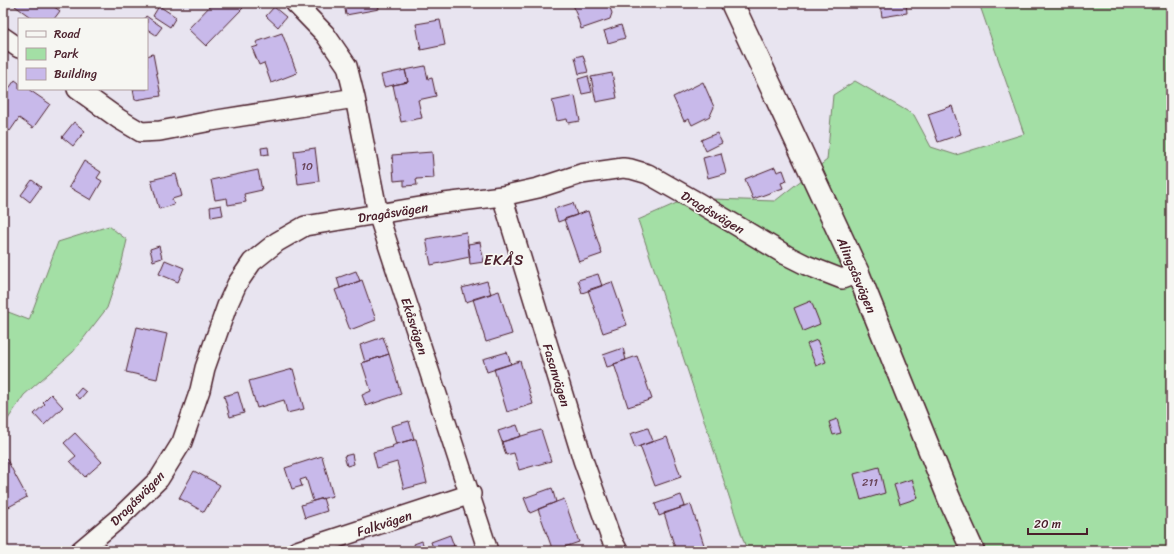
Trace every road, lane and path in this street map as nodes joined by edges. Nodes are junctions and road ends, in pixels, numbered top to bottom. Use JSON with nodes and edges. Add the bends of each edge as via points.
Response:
{"nodes":[{"id":1,"x":295,"y":3,"type":"edge"},
{"id":2,"x":732,"y":3,"type":"edge"},
{"id":3,"x":3,"y":37,"type":"edge"},
{"id":4,"x":18,"y":47,"type":"edge"},
{"id":5,"x":78,"y":90,"type":"edge"},
{"id":6,"x":355,"y":98,"type":"junction"},
{"id":7,"x":502,"y":196,"type":"junction"},
{"id":8,"x":378,"y":214,"type":"junction"},
{"id":9,"x":858,"y":273,"type":"junction"},
{"id":10,"x":471,"y":494,"type":"junction"},
{"id":11,"x":80,"y":551,"type":"edge"},
{"id":12,"x":297,"y":551,"type":"edge"},
{"id":13,"x":488,"y":551,"type":"edge"},
{"id":14,"x":618,"y":551,"type":"edge"},
{"id":15,"x":973,"y":551,"type":"edge"}],
"edges":[{"from":1,"to":6,"type":"street","name":"Ekåsvägen","via":[[325,34],[347,66]]},
{"from":2,"to":9,"type":"main road","name":"Alingsåsvägen"},
{"from":3,"to":4,"type":"street"},
{"from":5,"to":6,"type":"street","via":[[141,132]]},
{"from":6,"to":8,"type":"street","name":"Ekåsvägen"},
{"from":7,"to":8,"type":"street","name":"Dragåsvägen"},
{"from":7,"to":9,"type":"street","name":"Dragåsvägen","via":[[581,174],[631,169],[648,174],[806,265],[842,279]]},
{"from":7,"to":14,"type":"street","name":"Fasanvägen","via":[[583,460]]},
{"from":8,"to":10,"type":"street","name":"Ekåsvägen"},
{"from":8,"to":11,"type":"street","name":"Dragåsvägen","via":[[305,226],[277,242],[252,262],[237,284],[227,306],[182,442],[159,479]]},
{"from":9,"to":15,"type":"main road","name":"Alingsåsvägen"},
{"from":10,"to":12,"type":"street","name":"Falkvägen"},
{"from":10,"to":13,"type":"street","name":"Ekåsvägen"}]}
